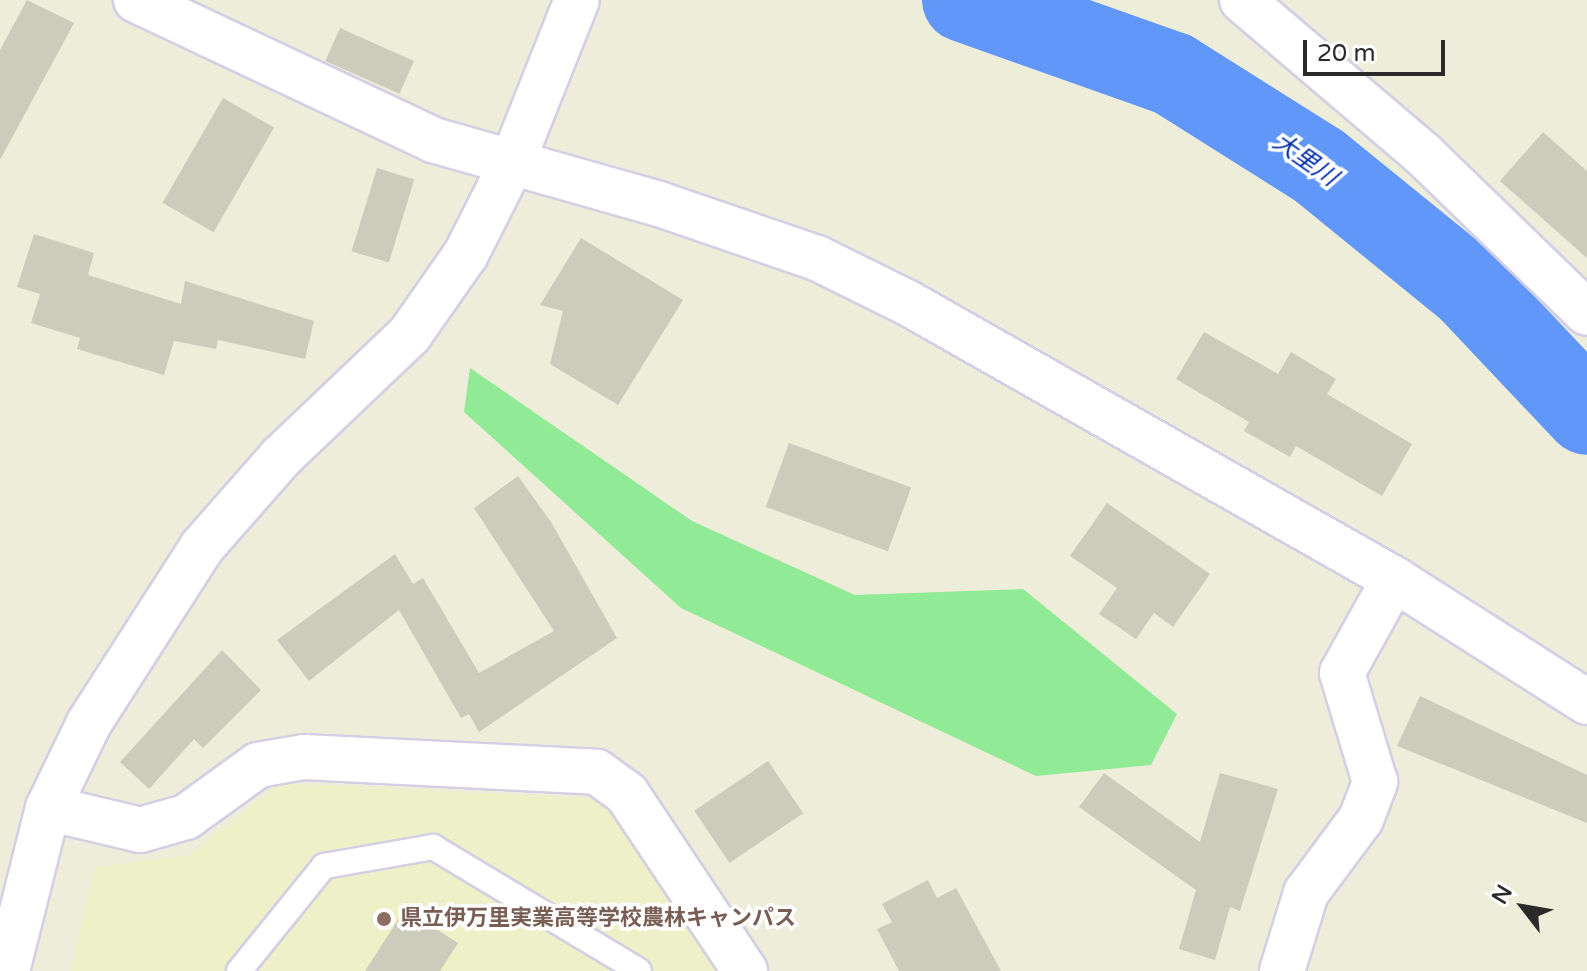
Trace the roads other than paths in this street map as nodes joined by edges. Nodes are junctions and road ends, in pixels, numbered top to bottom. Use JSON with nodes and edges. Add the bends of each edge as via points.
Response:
{"nodes":[{"id":1,"x":136,"y":0,"type":"edge"},
{"id":2,"x":577,"y":0,"type":"edge"},
{"id":3,"x":1242,"y":0,"type":"edge"},
{"id":4,"x":512,"y":163,"type":"junction"},
{"id":5,"x":1587,"y":313,"type":"edge"},
{"id":6,"x":1394,"y":579,"type":"junction"},
{"id":7,"x":1587,"y":702,"type":"edge"},
{"id":8,"x":48,"y":808,"type":"junction"},
{"id":9,"x":7,"y":971,"type":"edge"},
{"id":10,"x":239,"y":971,"type":"edge"},
{"id":11,"x":639,"y":971,"type":"edge"},
{"id":12,"x":745,"y":971,"type":"edge"},
{"id":13,"x":1282,"y":971,"type":"edge"}],
"edges":[{"from":1,"to":4,"type":"street","via":[[380,119]]},
{"from":2,"to":4,"type":"street"},
{"from":3,"to":5,"type":"street","via":[[1412,144]]},
{"from":4,"to":6,"type":"street","via":[[817,258],[908,303]]},
{"from":4,"to":8,"type":"street","via":[[466,254],[410,334],[281,457],[202,547],[89,723]]},
{"from":6,"to":7,"type":"street"},
{"from":6,"to":13,"type":"street","via":[[1342,673],[1375,782],[1361,819],[1306,893]]},
{"from":8,"to":9,"type":"street"},
{"from":8,"to":12,"type":"street","via":[[140,830],[186,817],[258,765],[304,757],[597,772],[627,794]]},
{"from":10,"to":11,"type":"lane","via":[[324,866],[433,847]]}]}
